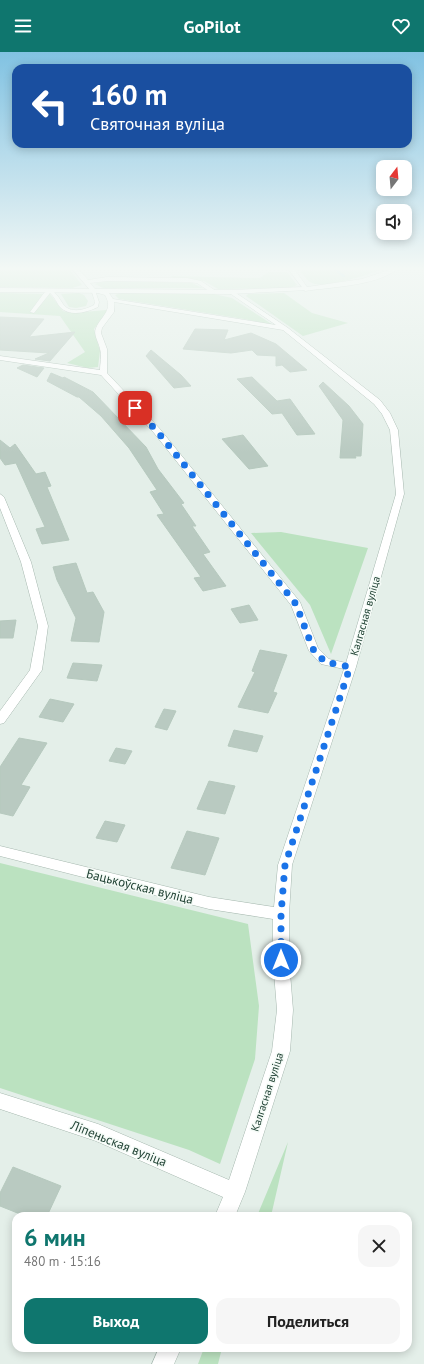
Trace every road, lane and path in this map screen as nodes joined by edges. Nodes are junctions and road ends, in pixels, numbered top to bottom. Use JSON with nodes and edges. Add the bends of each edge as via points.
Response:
{"nodes":[{"id":1,"x":98,"y":331,"type":"edge"},
{"id":2,"x":289,"y":331,"type":"edge"},
{"id":3,"x":0,"y":358,"type":"edge"},
{"id":4,"x":103,"y":373,"type":"junction"},
{"id":5,"x":0,"y":498,"type":"edge"},
{"id":6,"x":350,"y":667,"type":"junction"},
{"id":7,"x":0,"y":720,"type":"edge"},
{"id":8,"x":0,"y":851,"type":"edge"},
{"id":9,"x":281,"y":914,"type":"junction"},
{"id":10,"x":0,"y":1101,"type":"edge"},
{"id":11,"x":235,"y":1192,"type":"junction"},
{"id":12,"x":227,"y":1212,"type":"edge"},
{"id":13,"x":168,"y":1352,"type":"edge"},
{"id":14,"x":163,"y":1364,"type":"edge"}],
"edges":[{"from":1,"to":4,"type":"street","via":[[104,348]]},
{"from":2,"to":6,"type":"street","name":"Калгасная вуліца","via":[[377,402],[394,430],[400,494]]},
{"from":3,"to":4,"type":"street"},
{"from":4,"to":6,"type":"street","via":[[157,431],[296,604],[313,649],[325,662]]},
{"from":5,"to":7,"type":"street","via":[[26,562],[43,626],[36,670]]},
{"from":6,"to":9,"type":"street","name":"Калгасная вуліца","via":[[285,865]]},
{"from":8,"to":9,"type":"street","name":"Бацькоўская вуліца","via":[[209,904]]},
{"from":9,"to":11,"type":"street","name":"Калгасная вуліца","via":[[285,1010],[281,1051]]},
{"from":10,"to":11,"type":"street","name":"Ліпеньская вуліца","via":[[98,1133]]},
{"from":11,"to":12,"type":"street","name":"Калгасная вуліца"},
{"from":13,"to":14,"type":"street"}]}
